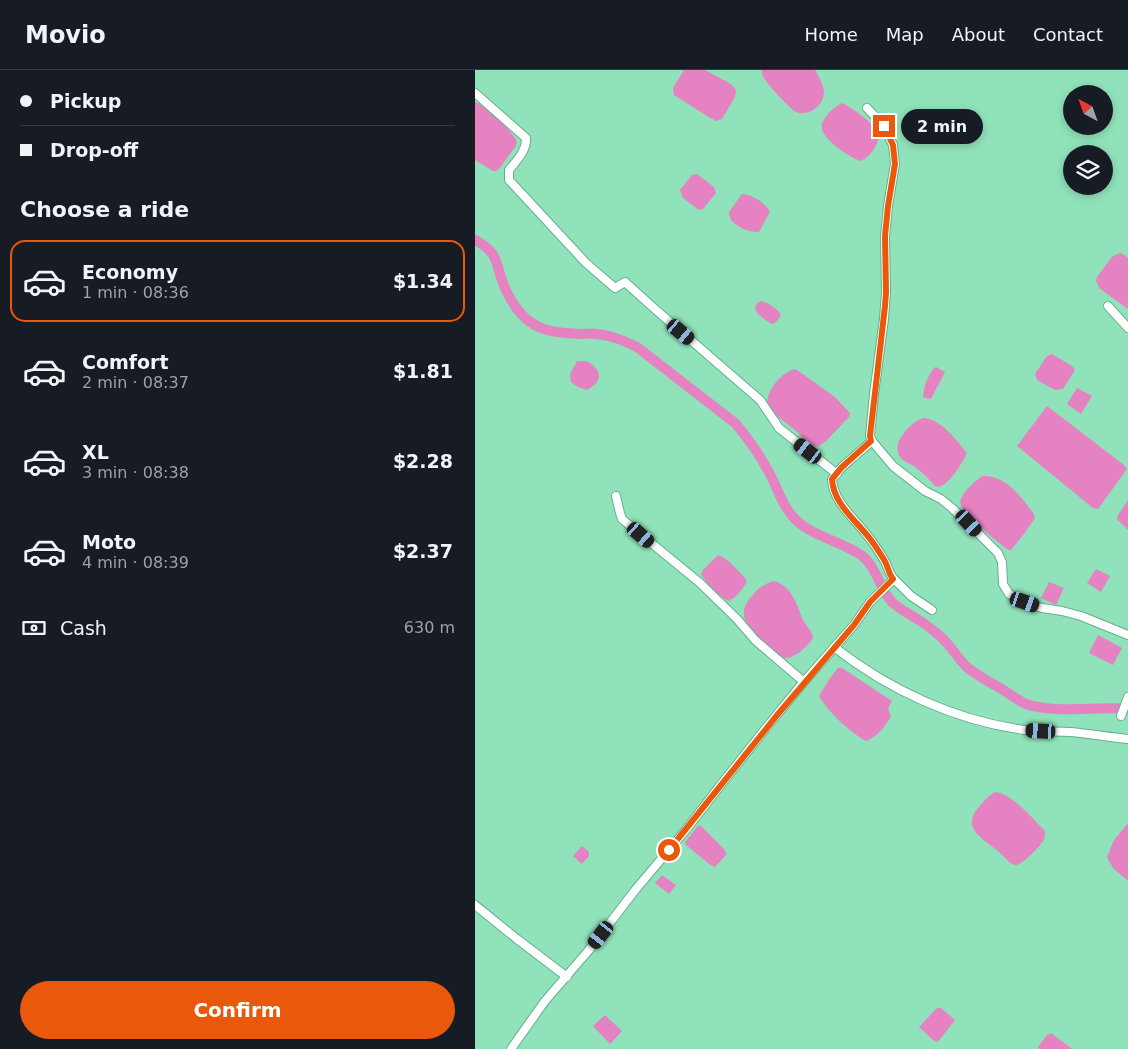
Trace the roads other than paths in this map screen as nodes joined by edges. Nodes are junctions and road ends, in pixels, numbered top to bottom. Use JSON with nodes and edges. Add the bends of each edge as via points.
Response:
{"nodes":[{"id":1,"x":475,"y":93,"type":"edge"},
{"id":2,"x":867,"y":108,"type":"dead end"},
{"id":3,"x":1108,"y":306,"type":"dead end"},
{"id":4,"x":1128,"y":328,"type":"edge"},
{"id":5,"x":871,"y":441,"type":"junction"},
{"id":6,"x":837,"y":474,"type":"junction"},
{"id":7,"x":616,"y":496,"type":"dead end"},
{"id":8,"x":893,"y":579,"type":"junction"},
{"id":9,"x":932,"y":610,"type":"dead end"},
{"id":10,"x":1128,"y":635,"type":"edge"},
{"id":11,"x":834,"y":647,"type":"junction"},
{"id":12,"x":804,"y":682,"type":"junction"},
{"id":13,"x":1128,"y":697,"type":"edge"},
{"id":14,"x":1121,"y":716,"type":"dead end"},
{"id":15,"x":1128,"y":739,"type":"edge"},
{"id":16,"x":475,"y":905,"type":"edge"},
{"id":17,"x":567,"y":977,"type":"junction"},
{"id":18,"x":511,"y":1049,"type":"edge"}],
"edges":[{"from":1,"to":6,"type":"street","via":[[526,138],[527,144],[509,170],[509,180],[586,263],[615,288],[625,282],[760,400],[779,428]]},
{"from":2,"to":5,"type":"street","via":[[884,126],[893,145],[895,164],[885,236],[886,292]]},
{"from":3,"to":4,"type":"street"},
{"from":5,"to":6,"type":"street"},
{"from":5,"to":10,"type":"street","via":[[893,466],[951,508],[998,553],[1002,562],[1003,584],[1009,594],[1042,608],[1081,616]]},
{"from":6,"to":8,"type":"street","via":[[832,479],[833,488],[843,508],[869,536],[887,563]]},
{"from":7,"to":12,"type":"street","via":[[622,519],[700,583],[755,640]]},
{"from":8,"to":9,"type":"street"},
{"from":8,"to":11,"type":"street"},
{"from":11,"to":12,"type":"street"},
{"from":11,"to":15,"type":"street","via":[[891,686],[955,714],[1025,730]]},
{"from":12,"to":17,"type":"street"},
{"from":13,"to":14,"type":"street"},
{"from":16,"to":17,"type":"street"},
{"from":17,"to":18,"type":"street","via":[[545,1001]]}]}
